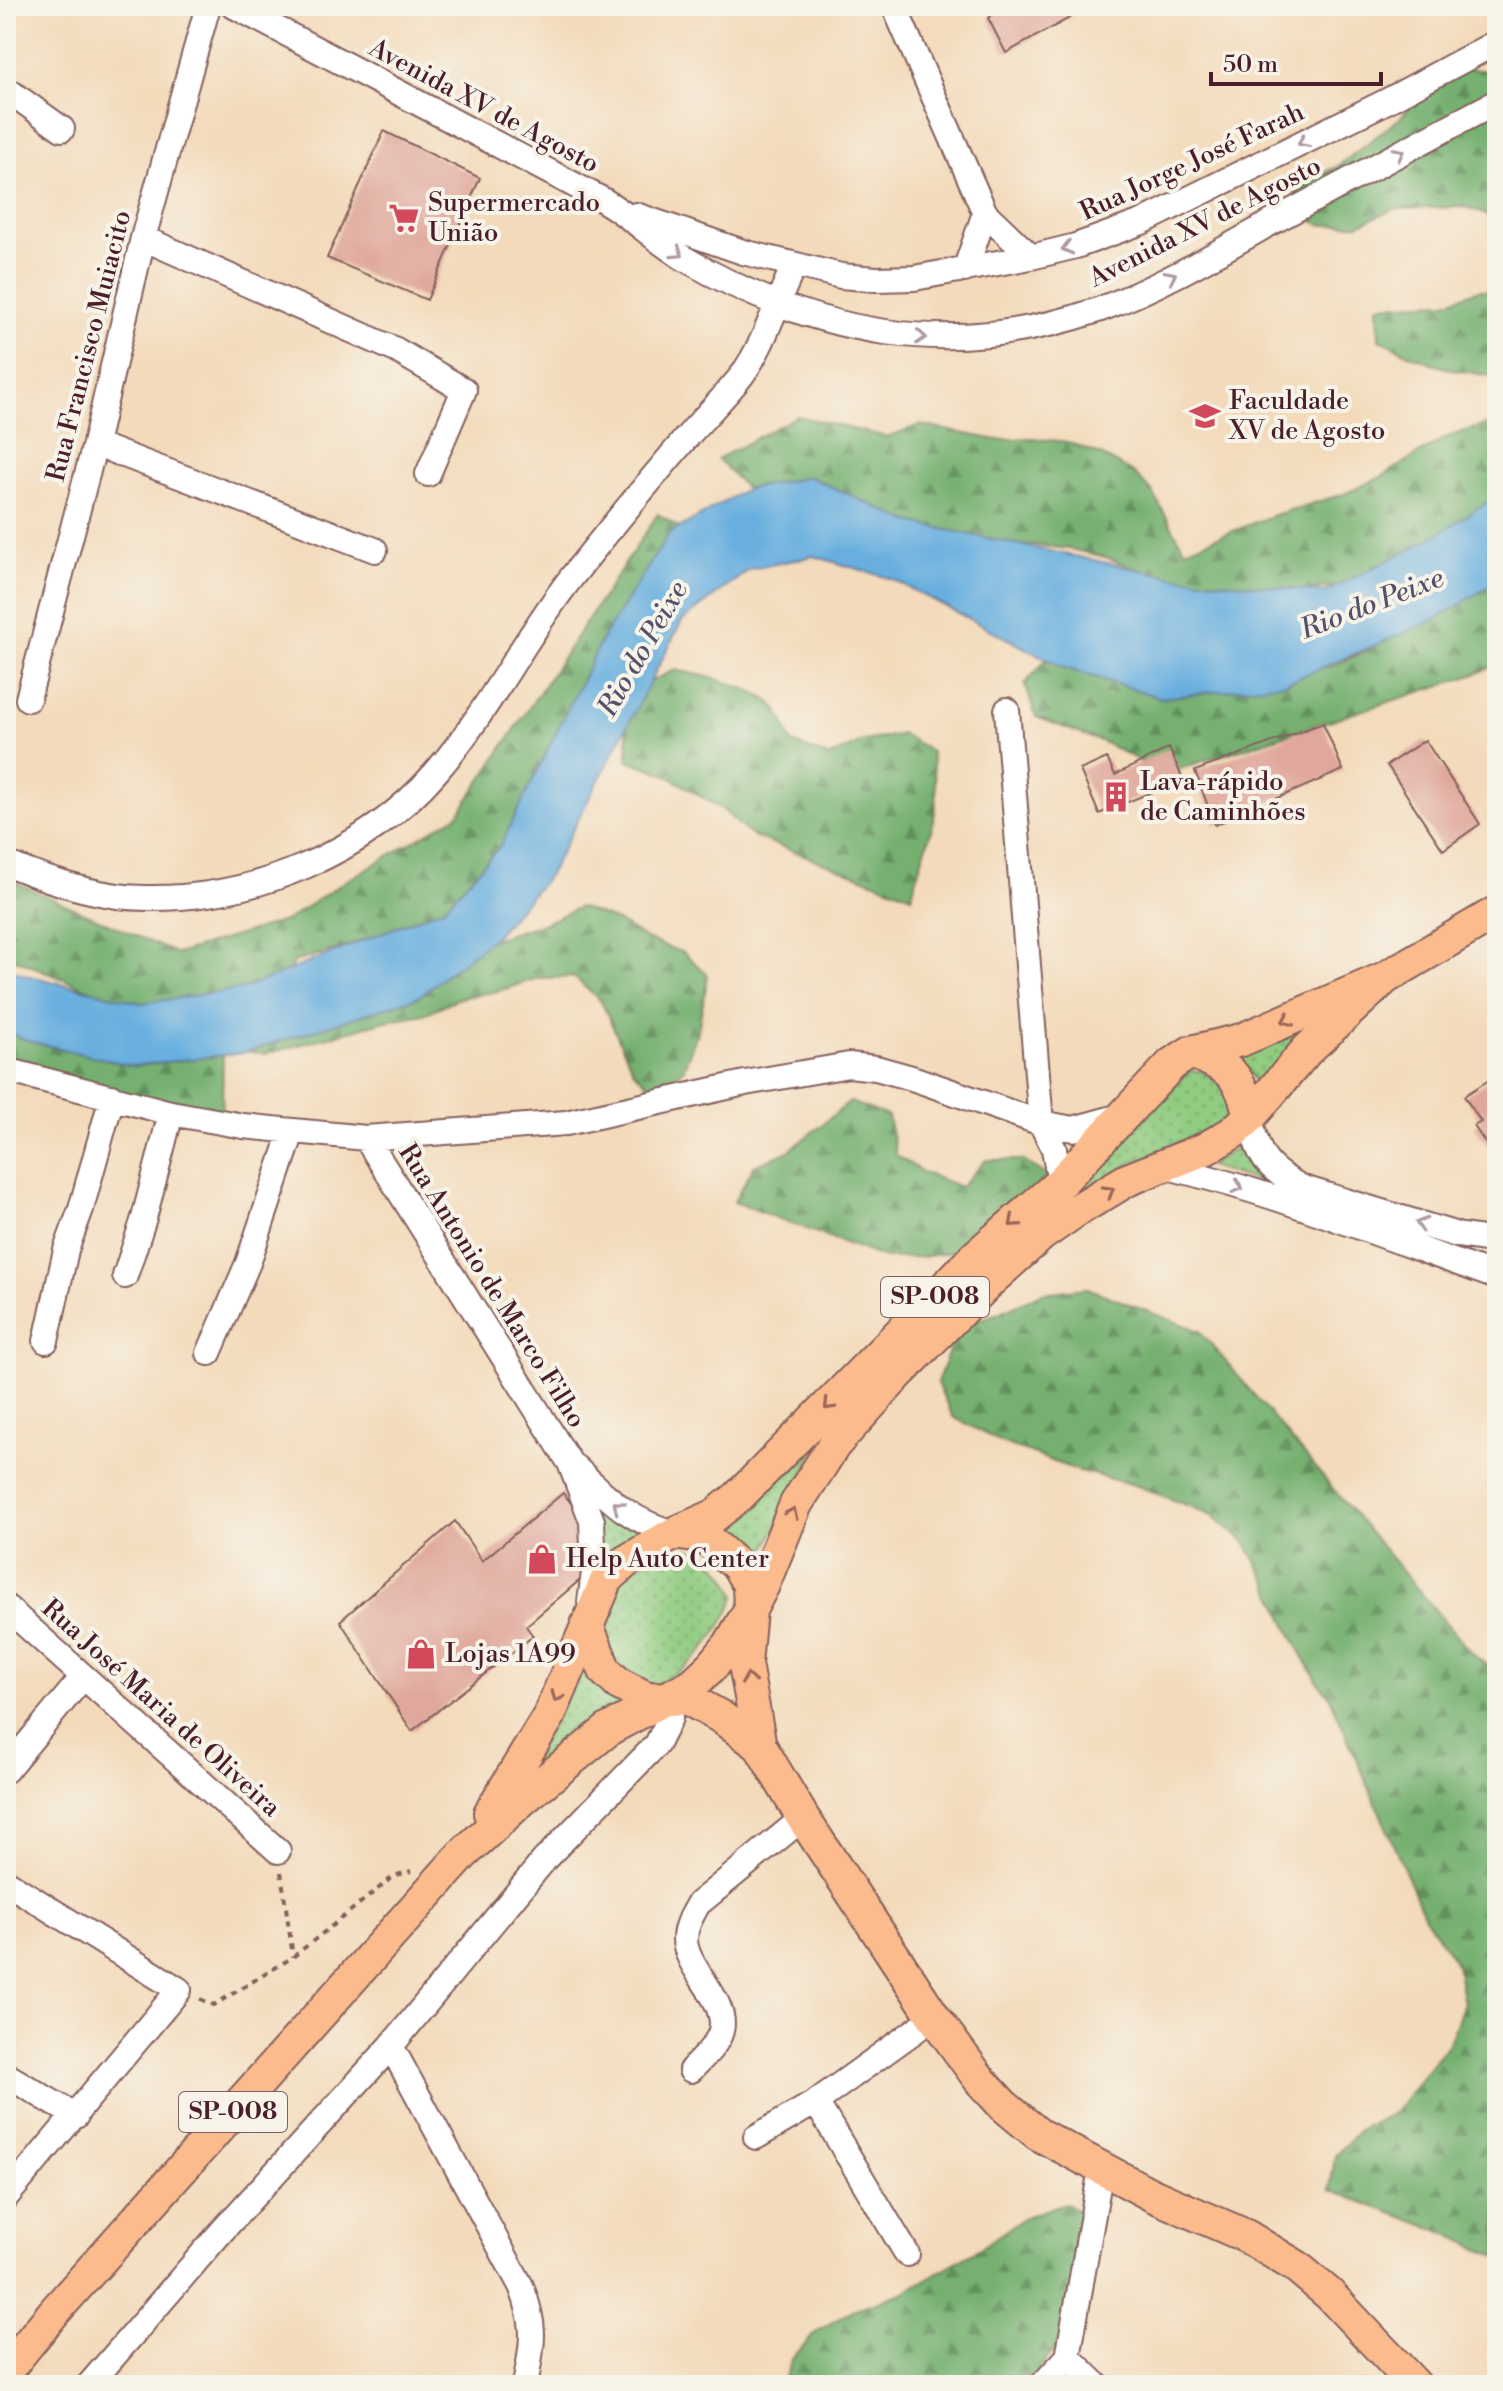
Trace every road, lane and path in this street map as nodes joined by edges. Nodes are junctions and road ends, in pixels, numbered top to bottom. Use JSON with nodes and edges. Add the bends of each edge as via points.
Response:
{"nodes":[{"id":1,"x":208,"y":6,"type":"edge"},
{"id":2,"x":234,"y":6,"type":"edge"},
{"id":3,"x":894,"y":6,"type":"edge"},
{"id":4,"x":1497,"y":42,"type":"edge"},
{"id":5,"x":6,"y":89,"type":"edge"},
{"id":6,"x":1497,"y":102,"type":"edge"},
{"id":7,"x":62,"y":129,"type":"dead end"},
{"id":8,"x":615,"y":207,"type":"junction"},
{"id":9,"x":985,"y":213,"type":"junction"},
{"id":10,"x":143,"y":238,"type":"junction"},
{"id":11,"x":1031,"y":257,"type":"junction"},
{"id":12,"x":794,"y":266,"type":"junction"},
{"id":13,"x":965,"y":270,"type":"junction"},
{"id":14,"x":777,"y":303,"type":"junction"},
{"id":15,"x":95,"y":444,"type":"junction"},
{"id":16,"x":428,"y":474,"type":"dead end"},
{"id":17,"x":375,"y":550,"type":"dead end"},
{"id":18,"x":28,"y":699,"type":"dead end"},
{"id":19,"x":1007,"y":710,"type":"dead end"},
{"id":20,"x":6,"y":863,"type":"edge"},
{"id":21,"x":1497,"y":912,"type":"edge"},
{"id":22,"x":1385,"y":978,"type":"junction"},
{"id":23,"x":1191,"y":1052,"type":"junction"},
{"id":24,"x":6,"y":1070,"type":"edge"},
{"id":25,"x":112,"y":1097,"type":"junction"},
{"id":26,"x":171,"y":1113,"type":"junction"},
{"id":27,"x":1126,"y":1115,"type":"junction"},
{"id":28,"x":1250,"y":1117,"type":"junction"},
{"id":29,"x":1041,"y":1123,"type":"junction"},
{"id":30,"x":292,"y":1132,"type":"junction"},
{"id":31,"x":366,"y":1138,"type":"junction"},
{"id":32,"x":1163,"y":1166,"type":"junction"},
{"id":33,"x":1060,"y":1183,"type":"junction"},
{"id":34,"x":1497,"y":1241,"type":"edge"},
{"id":35,"x":125,"y":1276,"type":"dead end"},
{"id":36,"x":1497,"y":1277,"type":"edge"},
{"id":37,"x":46,"y":1341,"type":"dead end"},
{"id":38,"x":209,"y":1353,"type":"dead end"},
{"id":39,"x":570,"y":1463,"type":"junction"},
{"id":40,"x":675,"y":1533,"type":"junction"},
{"id":41,"x":6,"y":1607,"type":"edge"},
{"id":42,"x":750,"y":1610,"type":"junction"},
{"id":43,"x":587,"y":1625,"type":"junction"},
{"id":44,"x":83,"y":1677,"type":"junction"},
{"id":45,"x":669,"y":1697,"type":"junction"},
{"id":46,"x":760,"y":1746,"type":"junction"},
{"id":47,"x":6,"y":1770,"type":"edge"},
{"id":48,"x":803,"y":1818,"type":"junction"},
{"id":49,"x":278,"y":1851,"type":"joint"},
{"id":50,"x":462,"y":1855,"type":"junction"},
{"id":51,"x":6,"y":1882,"type":"edge"},
{"id":52,"x":293,"y":1957,"type":"junction"},
{"id":53,"x":179,"y":1990,"type":"junction"},
{"id":54,"x":934,"y":2017,"type":"junction"},
{"id":55,"x":391,"y":2046,"type":"junction"},
{"id":56,"x":691,"y":2070,"type":"dead end"},
{"id":57,"x":6,"y":2075,"type":"edge"},
{"id":58,"x":816,"y":2102,"type":"junction"},
{"id":59,"x":76,"y":2116,"type":"junction"},
{"id":60,"x":756,"y":2137,"type":"dead end"},
{"id":61,"x":1101,"y":2169,"type":"junction"},
{"id":62,"x":6,"y":2197,"type":"edge"},
{"id":63,"x":907,"y":2254,"type":"dead end"},
{"id":64,"x":1068,"y":2357,"type":"junction"},
{"id":65,"x":6,"y":2371,"type":"edge"},
{"id":66,"x":89,"y":2385,"type":"edge"},
{"id":67,"x":525,"y":2385,"type":"edge"},
{"id":68,"x":1042,"y":2385,"type":"edge"},
{"id":69,"x":1097,"y":2385,"type":"edge"},
{"id":70,"x":1415,"y":2385,"type":"edge"}],
"edges":[{"from":1,"to":10,"type":"street","name":"Rua Francisco Muiacito"},
{"from":2,"to":8,"type":"street","name":"Avenida XV de Agosto"},
{"from":3,"to":9,"type":"street"},
{"from":4,"to":11,"type":"street","name":"Rua Jorge José Farah","one_way":true,"via":[[1142,222]]},
{"from":5,"to":7,"type":"street"},
{"from":14,"to":6,"type":"street","name":"Avenida XV de Agosto","one_way":true,"via":[[867,330],[926,338],[965,337],[1061,320],[1137,294]]},
{"from":8,"to":12,"type":"street","name":"Rua Jorge José Farah"},
{"from":8,"to":14,"type":"street","name":"Avenida XV de Agosto","one_way":true,"via":[[684,258]]},
{"from":9,"to":11,"type":"street"},
{"from":9,"to":13,"type":"street"},
{"from":10,"to":15,"type":"street","name":"Rua Francisco Muiacito"},
{"from":10,"to":16,"type":"street","via":[[396,350],[464,390]]},
{"from":11,"to":13,"type":"street","name":"Rua Jorge José Farah"},
{"from":12,"to":13,"type":"street","name":"Rua Jorge José Farah","via":[[876,279]]},
{"from":12,"to":14,"type":"street"},
{"from":14,"to":20,"type":"street","via":[[742,375],[566,584],[481,714],[400,809],[348,845],[272,879],[207,893],[145,898],[103,892]]},
{"from":15,"to":17,"type":"street"},
{"from":15,"to":18,"type":"street","name":"Rua Francisco Muiacito"},
{"from":19,"to":29,"type":"street"},
{"from":21,"to":22,"type":"main road","number":"SP-008"},
{"from":22,"to":23,"type":"main road","number":"SP-008","one_way":true,"via":[[1241,1040]]},
{"from":22,"to":28,"type":"main road","number":"SP-008","via":[[1307,1050]]},
{"from":23,"to":27,"type":"main road","number":"SP-008","via":[[1156,1080]]},
{"from":23,"to":28,"type":"main road","via":[[1217,1062],[1237,1078]]},
{"from":24,"to":25,"type":"street"},
{"from":25,"to":26,"type":"street"},
{"from":25,"to":37,"type":"street","via":[[66,1250]]},
{"from":26,"to":30,"type":"street"},
{"from":26,"to":35,"type":"street"},
{"from":27,"to":29,"type":"street","via":[[1073,1129]]},
{"from":27,"to":33,"type":"main road","number":"SP-008"},
{"from":28,"to":32,"type":"main road","number":"SP-008","via":[[1205,1149]]},
{"from":34,"to":28,"type":"street","one_way":true,"via":[[1457,1235],[1303,1188],[1268,1165],[1256,1148]]},
{"from":29,"to":31,"type":"street","via":[[912,1078],[849,1065],[566,1123]]},
{"from":29,"to":33,"type":"street","via":[[1054,1149]]},
{"from":30,"to":31,"type":"street"},
{"from":30,"to":38,"type":"street","via":[[248,1263]]},
{"from":31,"to":39,"type":"street","name":"Rua Antonio de Marco Filho"},
{"from":32,"to":36,"type":"street","one_way":true,"via":[[1273,1198]]},
{"from":42,"to":32,"type":"main road","number":"SP-008","one_way":true,"via":[[813,1476],[898,1374],[1041,1235],[1127,1180]]},
{"from":33,"to":40,"type":"main road","number":"SP-008","one_way":true,"via":[[977,1255],[738,1497],[714,1516]]},
{"from":40,"to":39,"type":"street","name":"Rua Antonio de Marco Filho","one_way":true,"via":[[627,1514]]},
{"from":39,"to":43,"type":"street","name":"Rua Antonio de Marco Filho","via":[[592,1521],[594,1572]]},
{"from":40,"to":42,"type":"main road","via":[[706,1538],[738,1566],[749,1585]]},
{"from":40,"to":43,"type":"main road","number":"SP-008","via":[[607,1579]]},
{"from":41,"to":44,"type":"street","name":"Rua José Maria de Oliveira"},
{"from":42,"to":45,"type":"main road","number":"SP-008","via":[[713,1665]]},
{"from":46,"to":42,"type":"main road","one_way":true,"via":[[745,1664]]},
{"from":43,"to":45,"type":"main road","via":[[605,1671],[632,1692]]},
{"from":43,"to":50,"type":"main road","number":"SP-008","one_way":true,"via":[[549,1716]]},
{"from":44,"to":47,"type":"street"},
{"from":44,"to":49,"type":"street","name":"Rua José Maria de Oliveira"},
{"from":45,"to":46,"type":"main road","via":[[688,1699]]},
{"from":45,"to":50,"type":"main road","number":"SP-008","via":[[609,1729]]},
{"from":45,"to":55,"type":"street","via":[[670,1718],[657,1744],[545,1859]]},
{"from":46,"to":48,"type":"main road"},
{"from":48,"to":54,"type":"main road"},
{"from":48,"to":56,"type":"street","via":[[698,1904],[689,1920],[688,1954],[722,2022],[714,2044]]},
{"from":49,"to":52,"type":"path"},
{"from":50,"to":52,"type":"path","via":[[394,1876]]},
{"from":50,"to":65,"type":"main road","number":"SP-008"},
{"from":51,"to":53,"type":"street"},
{"from":52,"to":53,"type":"path","via":[[214,2005]]},
{"from":53,"to":59,"type":"street"},
{"from":54,"to":58,"type":"street"},
{"from":54,"to":61,"type":"main road","via":[[1003,2105],[1038,2134]]},
{"from":55,"to":66,"type":"street"},
{"from":55,"to":67,"type":"street","via":[[521,2286],[534,2333]]},
{"from":57,"to":59,"type":"street"},
{"from":58,"to":60,"type":"street"},
{"from":58,"to":63,"type":"street"},
{"from":59,"to":62,"type":"street"},
{"from":61,"to":64,"type":"street"},
{"from":61,"to":70,"type":"main road","via":[[1246,2236],[1297,2267]]},
{"from":64,"to":68,"type":"street"},
{"from":64,"to":69,"type":"street"}]}
